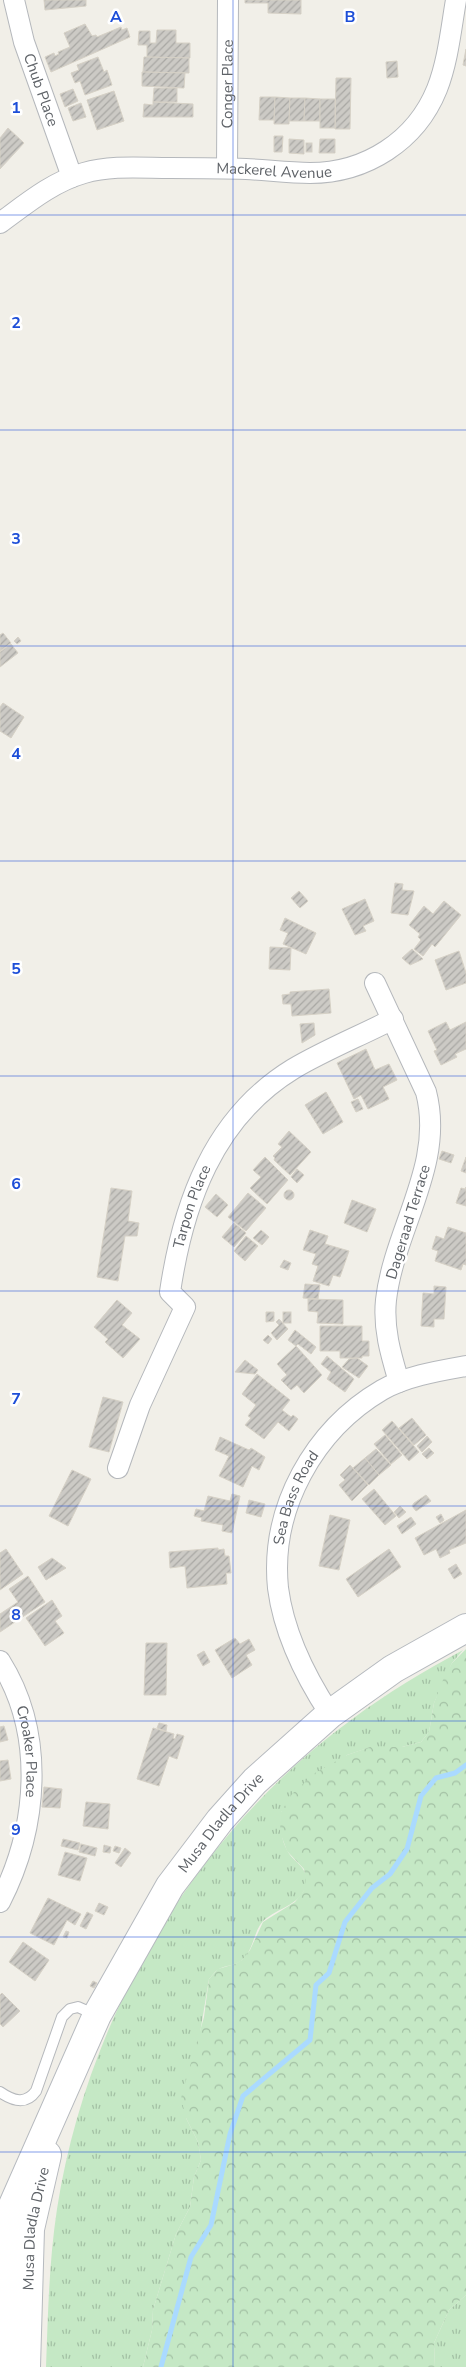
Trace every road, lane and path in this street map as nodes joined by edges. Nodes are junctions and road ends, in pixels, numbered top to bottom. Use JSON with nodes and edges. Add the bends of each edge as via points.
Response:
{"nodes":[{"id":1,"x":14,"y":0,"type":"edge"},
{"id":2,"x":228,"y":0,"type":"edge"},
{"id":3,"x":456,"y":0,"type":"edge"},
{"id":4,"x":227,"y":168,"type":"junction"},
{"id":5,"x":72,"y":177,"type":"junction"},
{"id":6,"x":0,"y":223,"type":"edge"},
{"id":7,"x":375,"y":983,"type":"dead end"},
{"id":8,"x":393,"y":1019,"type":"junction"},
{"id":9,"x":466,"y":1366,"type":"edge"},
{"id":10,"x":399,"y":1382,"type":"junction"},
{"id":11,"x":118,"y":1468,"type":"dead end"},
{"id":12,"x":466,"y":1628,"type":"edge"},
{"id":13,"x":0,"y":1661,"type":"edge"},
{"id":14,"x":330,"y":1714,"type":"junction"},
{"id":15,"x":0,"y":1902,"type":"edge"},
{"id":16,"x":96,"y":2015,"type":"junction"},
{"id":17,"x":0,"y":2092,"type":"edge"},
{"id":18,"x":12,"y":2224,"type":"edge"},
{"id":19,"x":0,"y":2367,"type":"edge"},
{"id":20,"x":26,"y":2367,"type":"edge"}],
"edges":[{"from":1,"to":5,"type":"street","name":"Chub Place","via":[[24,42]]},
{"from":2,"to":4,"type":"street","name":"Conger Place"},
{"from":3,"to":4,"type":"street","name":"Mackerel Avenue","via":[[438,86],[416,125],[398,144],[372,159],[341,169],[312,173]]},
{"from":4,"to":5,"type":"street","name":"Mackerel Avenue","via":[[105,169]]},
{"from":5,"to":6,"type":"street","name":"Mackerel Avenue","via":[[51,187]]},
{"from":7,"to":8,"type":"street","name":"Dageraad Terrace"},
{"from":8,"to":10,"type":"street","name":"Dageraad Terrace","via":[[426,1092],[431,1111],[431,1139],[424,1177],[402,1235],[386,1299],[386,1330]]},
{"from":8,"to":11,"type":"street","name":"Tarpon Place","via":[[293,1069],[243,1112],[211,1156],[188,1209],[175,1260],[170,1292],[185,1307],[140,1405]]},
{"from":9,"to":10,"type":"street","name":"Sea Bass Road"},
{"from":10,"to":14,"type":"street","name":"Sea Bass Road","via":[[352,1411],[324,1439],[297,1481],[280,1537],[278,1588],[285,1620],[294,1649]]},
{"from":12,"to":14,"type":"street","name":"Musa Dladla Drive","via":[[393,1669]]},
{"from":13,"to":15,"type":"street","name":"Croaker Place","via":[[15,1690],[22,1717],[31,1761],[32,1785],[25,1838],[15,1872]]},
{"from":14,"to":16,"type":"street","name":"Musa Dladla Drive","via":[[255,1781],[200,1844],[170,1886]]},
{"from":16,"to":17,"type":"lane","via":[[78,2007],[70,2009],[62,2017],[31,2098],[22,2101],[8,2098]]},
{"from":16,"to":18,"type":"street","name":"Musa Dladla Drive","via":[[61,2093]]},
{"from":18,"to":19,"type":"street","name":"Musa Dladla Drive"},
{"from":18,"to":20,"type":"street","name":"Musa Dladla Drive"}]}
